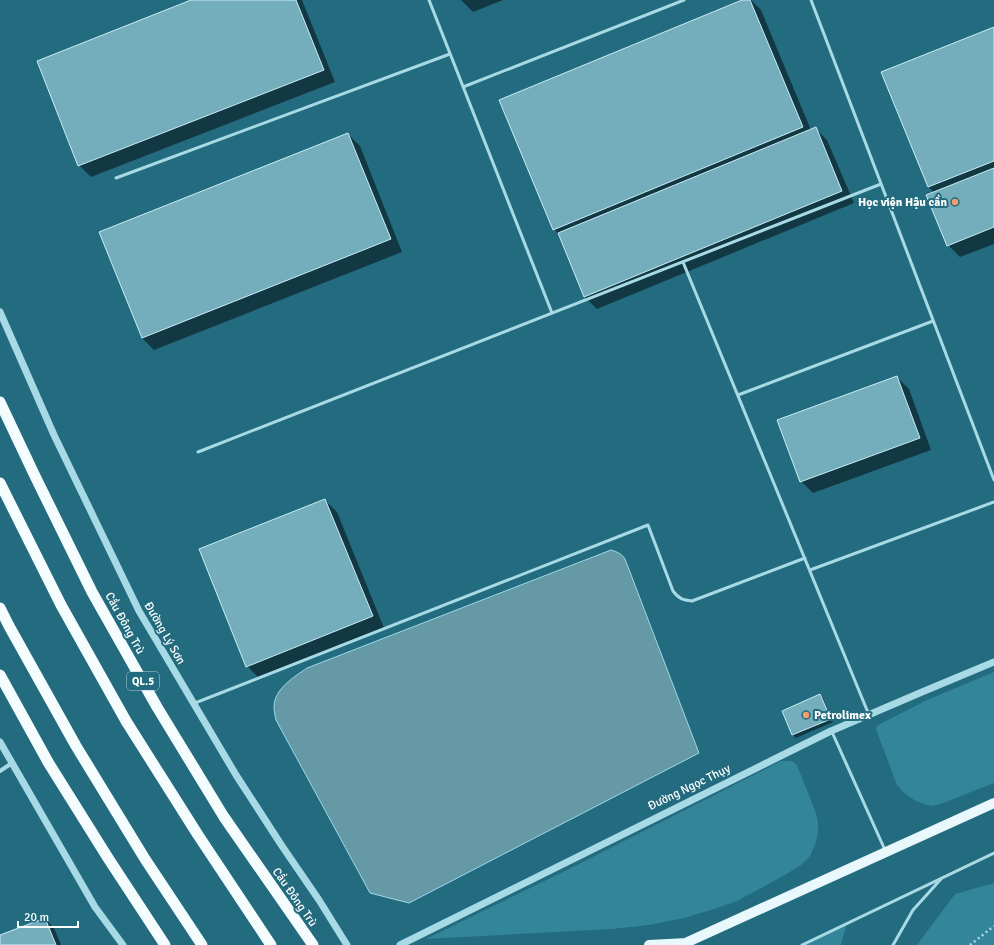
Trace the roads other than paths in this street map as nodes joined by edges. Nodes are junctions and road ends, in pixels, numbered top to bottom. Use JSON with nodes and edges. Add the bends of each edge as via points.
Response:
{"nodes":[{"id":1,"x":429,"y":0,"type":"edge"},
{"id":2,"x":684,"y":0,"type":"edge"},
{"id":3,"x":811,"y":0,"type":"edge"},
{"id":4,"x":450,"y":54,"type":"junction"},
{"id":5,"x":463,"y":87,"type":"junction"},
{"id":6,"x":116,"y":178,"type":"dead end"},
{"id":7,"x":881,"y":184,"type":"junction"},
{"id":8,"x":683,"y":262,"type":"junction"},
{"id":9,"x":0,"y":312,"type":"edge"},
{"id":10,"x":552,"y":313,"type":"junction"},
{"id":11,"x":933,"y":321,"type":"junction"},
{"id":12,"x":738,"y":395,"type":"junction"},
{"id":13,"x":0,"y":402,"type":"edge"},
{"id":14,"x":198,"y":452,"type":"dead end"},
{"id":15,"x":994,"y":480,"type":"edge"},
{"id":16,"x":0,"y":483,"type":"edge"},
{"id":17,"x":994,"y":502,"type":"edge"},
{"id":18,"x":805,"y":558,"type":"junction"},
{"id":19,"x":810,"y":570,"type":"junction"},
{"id":20,"x":0,"y":608,"type":"edge"},
{"id":21,"x":994,"y":662,"type":"edge"},
{"id":22,"x":0,"y":675,"type":"edge"},
{"id":23,"x":194,"y":704,"type":"junction"},
{"id":24,"x":869,"y":715,"type":"junction"},
{"id":25,"x":831,"y":731,"type":"junction"},
{"id":26,"x":0,"y":742,"type":"edge"},
{"id":27,"x":12,"y":763,"type":"junction"},
{"id":28,"x":0,"y":771,"type":"edge"},
{"id":29,"x":994,"y":803,"type":"edge"},
{"id":30,"x":886,"y":852,"type":"junction"},
{"id":31,"x":994,"y":853,"type":"edge"},
{"id":32,"x":942,"y":878,"type":"junction"},
{"id":33,"x":684,"y":944,"type":"edge"},
{"id":34,"x":123,"y":945,"type":"edge"},
{"id":35,"x":165,"y":945,"type":"edge"},
{"id":36,"x":202,"y":945,"type":"edge"},
{"id":37,"x":271,"y":945,"type":"edge"},
{"id":38,"x":313,"y":945,"type":"edge"},
{"id":39,"x":347,"y":945,"type":"edge"},
{"id":40,"x":400,"y":945,"type":"edge"},
{"id":41,"x":649,"y":945,"type":"edge"},
{"id":42,"x":802,"y":945,"type":"edge"},
{"id":43,"x":893,"y":945,"type":"edge"}],
"edges":[{"from":1,"to":4,"type":"lane"},
{"from":2,"to":5,"type":"lane"},
{"from":3,"to":7,"type":"lane"},
{"from":4,"to":5,"type":"lane"},
{"from":4,"to":6,"type":"lane"},
{"from":5,"to":10,"type":"lane"},
{"from":7,"to":8,"type":"lane"},
{"from":7,"to":11,"type":"lane"},
{"from":8,"to":10,"type":"lane"},
{"from":8,"to":12,"type":"lane"},
{"from":9,"to":23,"type":"street","name":"Đường Lý Sơn","via":[[54,435],[139,611]]},
{"from":10,"to":14,"type":"lane"},
{"from":11,"to":12,"type":"lane"},
{"from":11,"to":15,"type":"lane"},
{"from":12,"to":18,"type":"lane"},
{"from":13,"to":38,"type":"highway","name":"Cầu Đông Trù","number":"QL.5","via":[[92,592],[157,707],[224,817]]},
{"from":16,"to":37,"type":"highway","number":"QL.5","via":[[61,605],[126,721]]},
{"from":17,"to":19,"type":"lane"},
{"from":18,"to":19,"type":"lane"},
{"from":18,"to":23,"type":"lane","via":[[692,600],[684,600],[674,591],[648,525]]},
{"from":19,"to":24,"type":"lane"},
{"from":20,"to":36,"type":"highway","via":[[80,753]]},
{"from":21,"to":24,"type":"street","name":"Đường Ngọc Thụy"},
{"from":22,"to":35,"type":"highway","via":[[48,762]]},
{"from":23,"to":39,"type":"street","name":"Đường Lý Sơn","via":[[236,775]]},
{"from":24,"to":25,"type":"street","name":"Đường Ngọc Thụy"},
{"from":25,"to":30,"type":"lane"},
{"from":25,"to":40,"type":"street","name":"Đường Ngọc Thụy"},
{"from":26,"to":27,"type":"street"},
{"from":27,"to":28,"type":"street"},
{"from":27,"to":34,"type":"street","via":[[95,907]]},
{"from":29,"to":30,"type":"main road"},
{"from":30,"to":33,"type":"main road"},
{"from":31,"to":32,"type":"lane"},
{"from":32,"to":42,"type":"lane"},
{"from":32,"to":43,"type":"lane","via":[[913,910]]},
{"from":33,"to":41,"type":"main road"}]}
